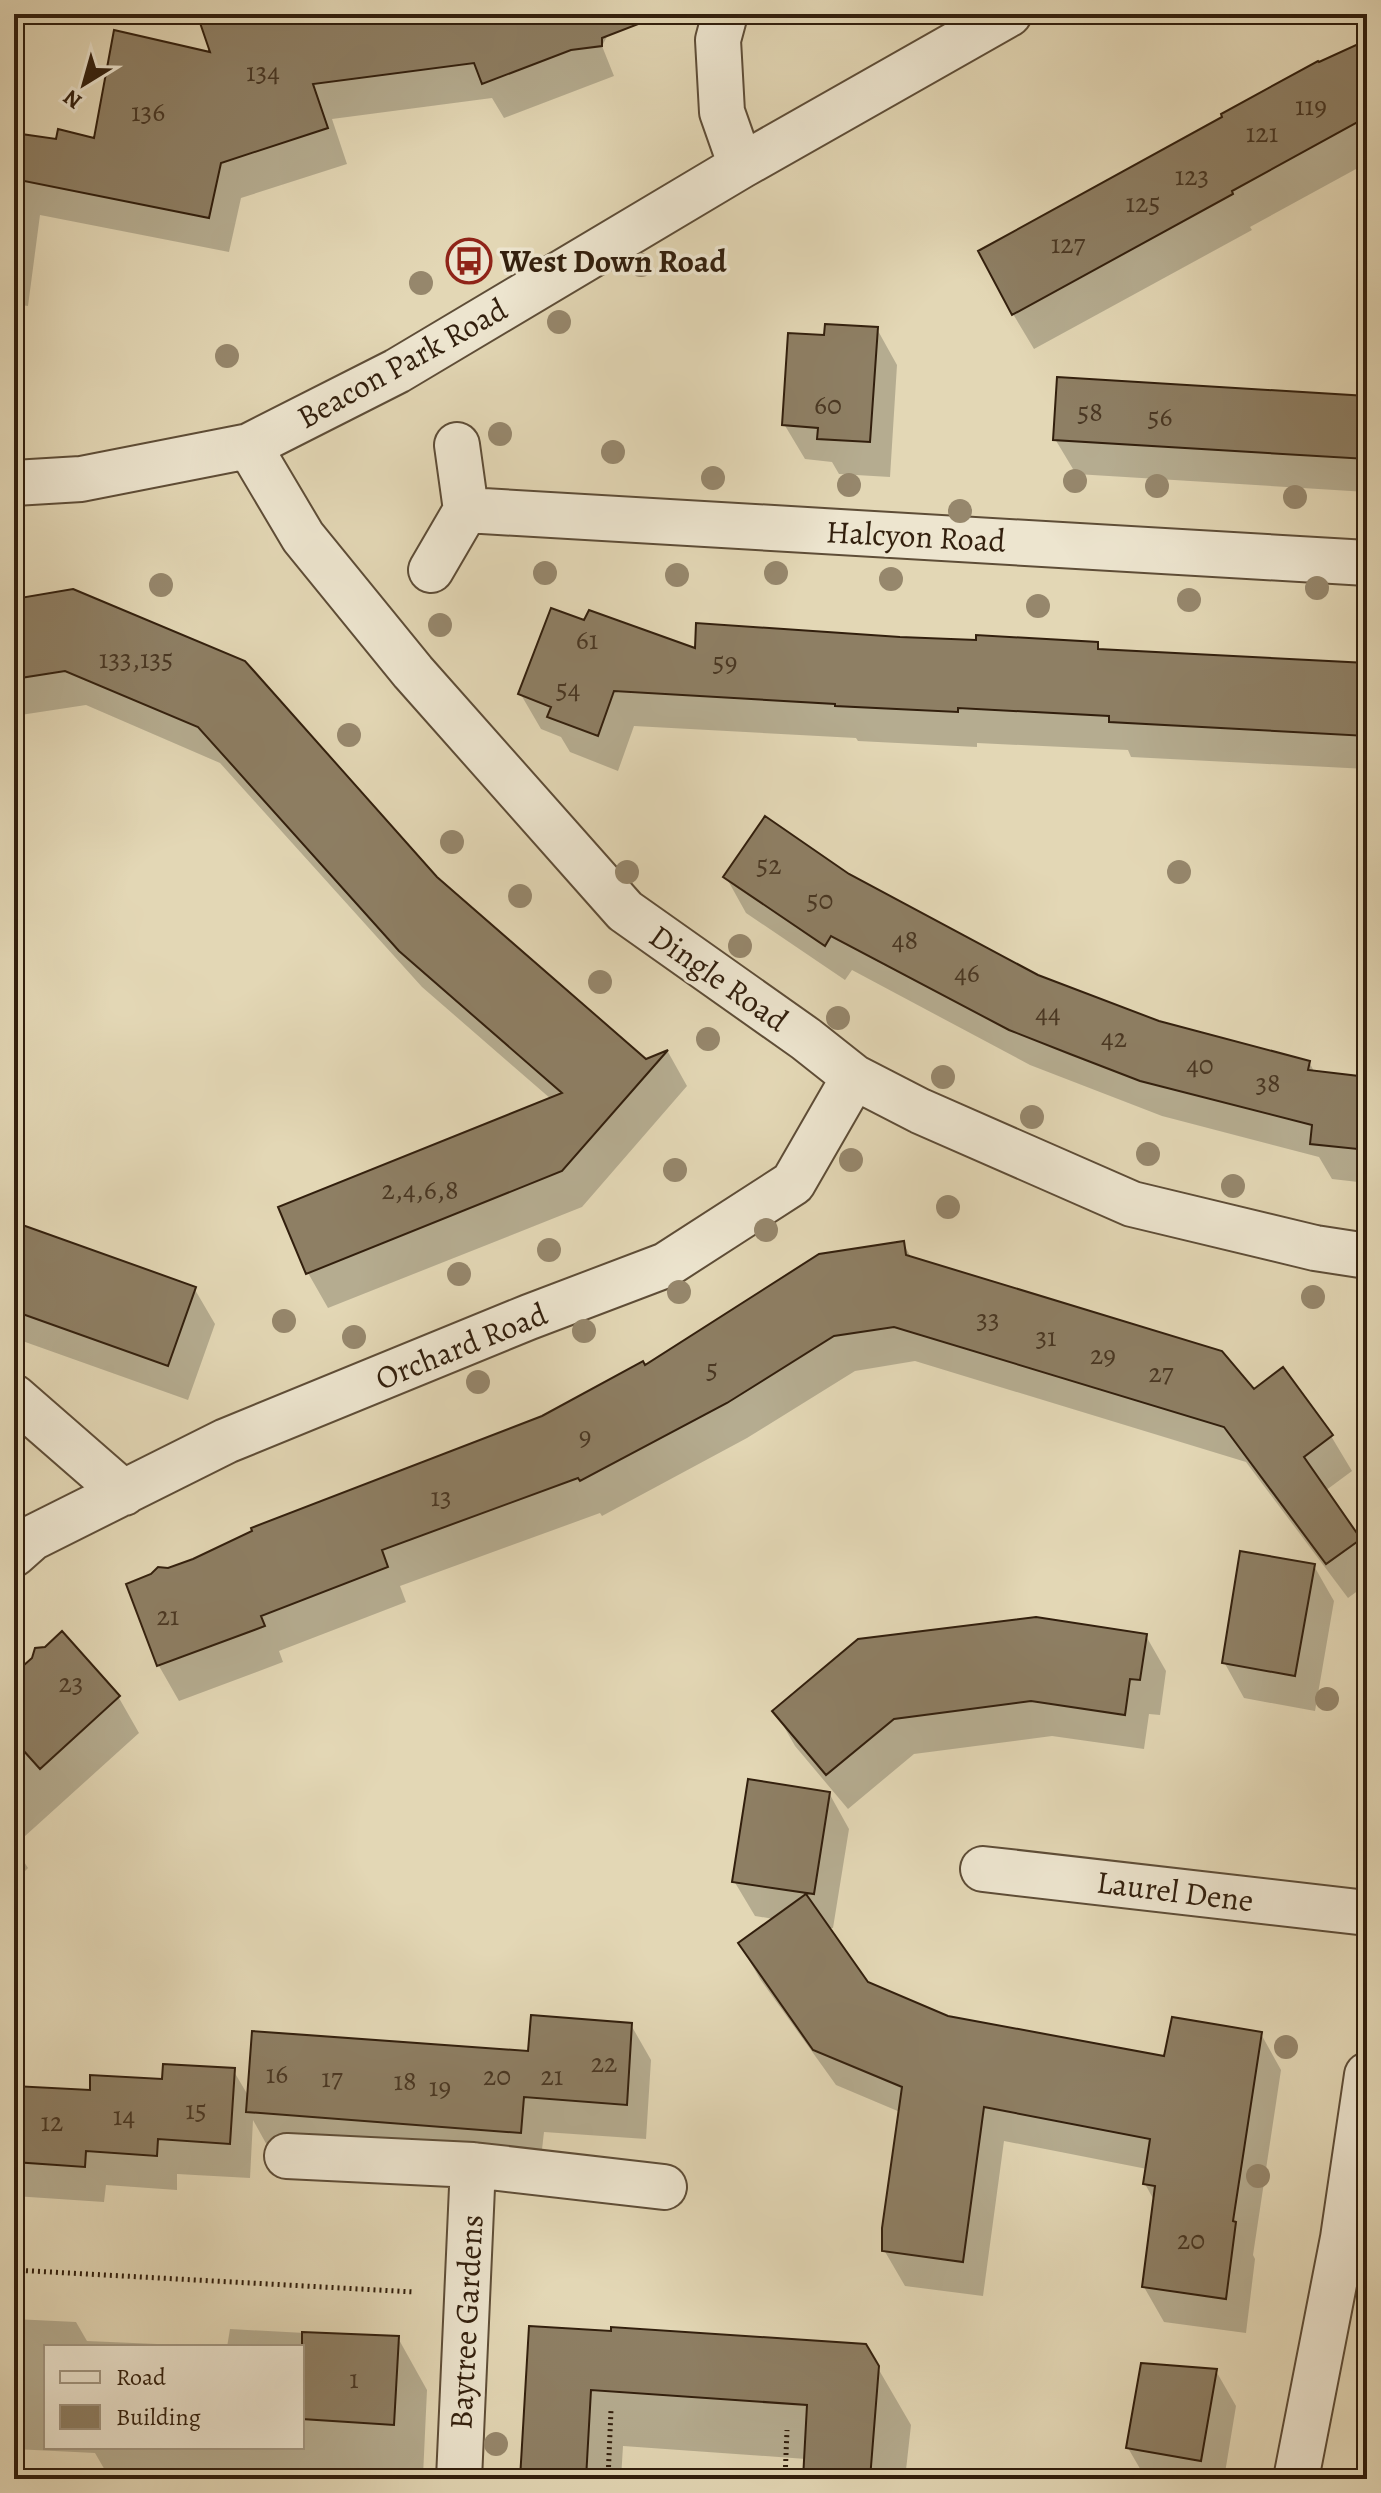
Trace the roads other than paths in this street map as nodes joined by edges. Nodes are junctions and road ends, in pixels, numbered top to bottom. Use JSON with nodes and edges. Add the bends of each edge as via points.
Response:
{"nodes":[{"id":1,"x":725,"y":14,"type":"edge"},
{"id":2,"x":1009,"y":14,"type":"edge"},
{"id":3,"x":741,"y":166,"type":"junction"},
{"id":4,"x":457,"y":445,"type":"dead end"},
{"id":5,"x":249,"y":446,"type":"junction"},
{"id":6,"x":14,"y":483,"type":"edge"},
{"id":7,"x":466,"y":510,"type":"junction"},
{"id":8,"x":1367,"y":563,"type":"edge"},
{"id":9,"x":431,"y":570,"type":"dead end"},
{"id":10,"x":854,"y":1077,"type":"junction"},
{"id":11,"x":1367,"y":1256,"type":"edge"},
{"id":12,"x":14,"y":1397,"type":"edge"},
{"id":13,"x":124,"y":1493,"type":"junction"},
{"id":14,"x":14,"y":1554,"type":"edge"},
{"id":15,"x":983,"y":1869,"type":"dead end"},
{"id":16,"x":1367,"y":1913,"type":"edge"},
{"id":17,"x":1367,"y":2075,"type":"edge"},
{"id":18,"x":287,"y":2156,"type":"dead end"},
{"id":19,"x":473,"y":2165,"type":"junction"},
{"id":20,"x":664,"y":2187,"type":"dead end"},
{"id":21,"x":459,"y":2479,"type":"edge"},
{"id":22,"x":1296,"y":2479,"type":"edge"}],
"edges":[{"from":1,"to":3,"type":"street","via":[[718,40],[722,112]]},
{"from":2,"to":3,"type":"street","name":"Beacon Park Road"},
{"from":3,"to":5,"type":"street","name":"Beacon Park Road","via":[[397,371]]},
{"from":4,"to":7,"type":"street"},
{"from":5,"to":6,"type":"street","name":"Beacon Park Road","via":[[81,479]]},
{"from":5,"to":10,"type":"street","name":"Dingle Road","via":[[303,537],[352,598],[625,911]]},
{"from":7,"to":8,"type":"street","name":"Halcyon Road"},
{"from":7,"to":9,"type":"street"},
{"from":10,"to":11,"type":"street","name":"Dingle Road","via":[[1132,1204]]},
{"from":10,"to":13,"type":"street","name":"Orchard Road","via":[[793,1183],[666,1265],[226,1441]]},
{"from":12,"to":13,"type":"street"},
{"from":13,"to":14,"type":"street","name":"Orchard Road","via":[[32,1538]]},
{"from":15,"to":16,"type":"street","name":"Laurel Dene"},
{"from":17,"to":22,"type":"street","via":[[1343,2238]]},
{"from":18,"to":19,"type":"street"},
{"from":19,"to":20,"type":"street"},
{"from":19,"to":21,"type":"street","name":"Baytree Gardens"}]}
